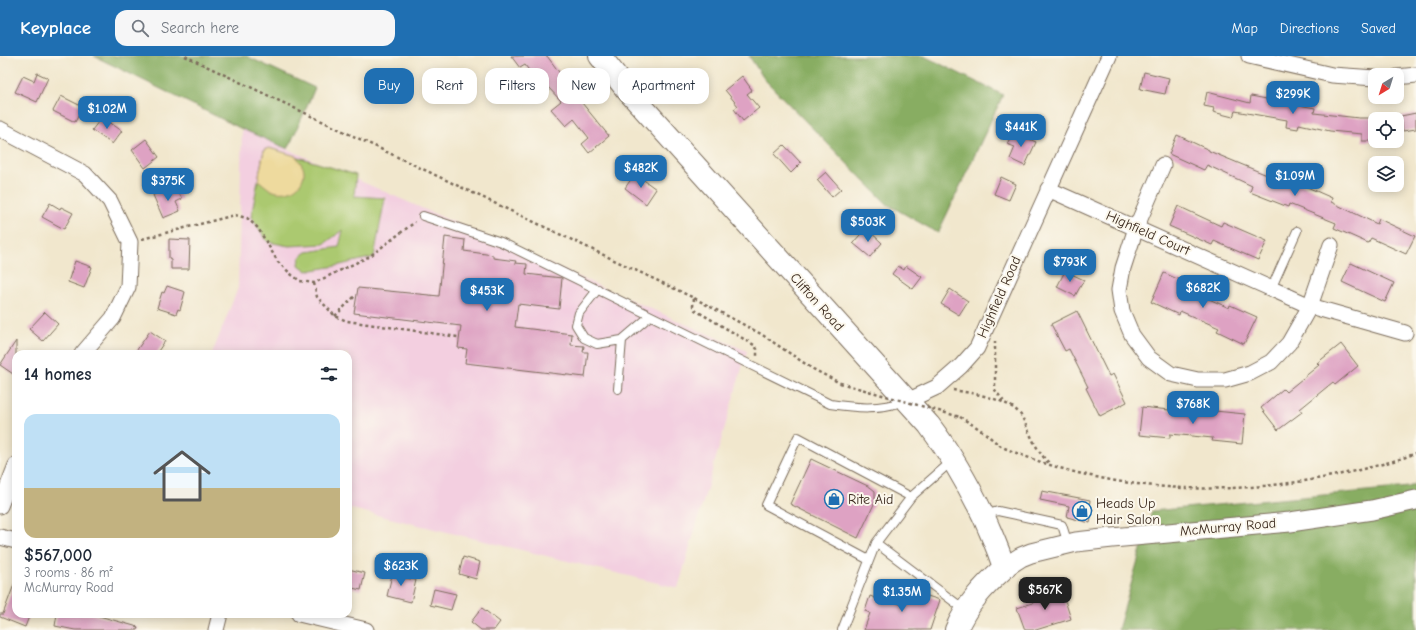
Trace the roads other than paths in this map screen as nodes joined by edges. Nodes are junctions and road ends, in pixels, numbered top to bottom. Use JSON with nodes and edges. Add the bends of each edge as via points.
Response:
{"nodes":[{"id":1,"x":600,"y":56,"type":"edge"},
{"id":2,"x":1109,"y":56,"type":"edge"},
{"id":3,"x":1249,"y":56,"type":"edge"},
{"id":4,"x":1416,"y":75,"type":"edge"},
{"id":5,"x":1404,"y":76,"type":"edge"},
{"id":6,"x":1368,"y":78,"type":"edge"},
{"id":7,"x":0,"y":129,"type":"edge"},
{"id":8,"x":1163,"y":165,"type":"dead end"},
{"id":9,"x":1048,"y":188,"type":"junction"},
{"id":10,"x":423,"y":216,"type":"road end"},
{"id":11,"x":1136,"y":228,"type":"junction"},
{"id":12,"x":1297,"y":231,"type":"dead end"},
{"id":13,"x":1331,"y":246,"type":"dead end"},
{"id":14,"x":598,"y":289,"type":"junction"},
{"id":15,"x":1271,"y":289,"type":"junction"},
{"id":16,"x":1310,"y":306,"type":"junction"},
{"id":17,"x":650,"y":316,"type":"junction"},
{"id":18,"x":1406,"y":333,"type":"dead end"},
{"id":19,"x":622,"y":340,"type":"junction"},
{"id":20,"x":85,"y":350,"type":"edge"},
{"id":21,"x":618,"y":389,"type":"dead end"},
{"id":22,"x":906,"y":401,"type":"junction"},
{"id":23,"x":954,"y":460,"type":"junction"},
{"id":24,"x":12,"y":475,"type":"edge"},
{"id":25,"x":911,"y":497,"type":"junction"},
{"id":26,"x":1416,"y":500,"type":"edge"},
{"id":27,"x":0,"y":506,"type":"edge"},
{"id":28,"x":983,"y":515,"type":"junction"},
{"id":29,"x":0,"y":537,"type":"edge"},
{"id":30,"x":12,"y":540,"type":"edge"},
{"id":31,"x":876,"y":543,"type":"junction"},
{"id":32,"x":1068,"y":544,"type":"junction"},
{"id":33,"x":869,"y":560,"type":"junction"},
{"id":34,"x":1004,"y":568,"type":"junction"},
{"id":35,"x":219,"y":618,"type":"edge"},
{"id":36,"x":316,"y":618,"type":"edge"},
{"id":37,"x":961,"y":620,"type":"edge"},
{"id":38,"x":216,"y":630,"type":"edge"},
{"id":39,"x":366,"y":630,"type":"edge"},
{"id":40,"x":842,"y":630,"type":"edge"}],
"edges":[{"from":1,"to":22,"type":"main road","name":"Clifton Road","via":[[627,90]]},
{"from":2,"to":9,"type":"street","name":"Highfield Road"},
{"from":3,"to":6,"type":"street","via":[[1332,75]]},
{"from":4,"to":5,"type":"street"},
{"from":7,"to":20,"type":"street","via":[[84,174],[110,201],[130,242],[128,287],[113,318]]},
{"from":8,"to":11,"type":"street"},
{"from":9,"to":11,"type":"street","name":"Highfield Court"},
{"from":9,"to":22,"type":"street","name":"Highfield Road","via":[[977,348],[937,387]]},
{"from":10,"to":14,"type":"lane","via":[[501,242]]},
{"from":11,"to":15,"type":"street","name":"Highfield Court"},
{"from":11,"to":16,"type":"street","via":[[1119,290],[1122,311],[1132,336],[1149,358],[1171,374],[1198,380],[1225,380],[1250,373],[1271,362],[1289,343]]},
{"from":12,"to":15,"type":"lane"},
{"from":13,"to":16,"type":"street"},
{"from":14,"to":17,"type":"lane"},
{"from":14,"to":19,"type":"lane","via":[[579,312],[576,325],[584,338],[597,344]]},
{"from":15,"to":16,"type":"street","name":"Highfield Court"},
{"from":16,"to":18,"type":"street","name":"Highfield Court"},
{"from":17,"to":19,"type":"lane"},
{"from":17,"to":22,"type":"lane","via":[[830,404],[855,408],[890,406]]},
{"from":19,"to":21,"type":"lane"},
{"from":22,"to":23,"type":"main road","name":"Clifton Road","via":[[929,425]]},
{"from":23,"to":25,"type":"lane"},
{"from":23,"to":28,"type":"main road","name":"Clifton Road"},
{"from":24,"to":27,"type":"street"},
{"from":25,"to":31,"type":"lane"},
{"from":25,"to":33,"type":"lane","via":[[798,437],[766,505]]},
{"from":26,"to":32,"type":"street","name":"McMurray Road","via":[[1372,510],[1290,522]]},
{"from":28,"to":32,"type":"lane","via":[[998,511],[1062,525]]},
{"from":28,"to":34,"type":"main road","name":"Clifton Road"},
{"from":29,"to":30,"type":"street"},
{"from":31,"to":33,"type":"lane"},
{"from":31,"to":37,"type":"lane"},
{"from":32,"to":34,"type":"street","name":"McMurray Road","via":[[1031,553]]},
{"from":33,"to":40,"type":"lane"},
{"from":34,"to":37,"type":"main road","name":"McMurray Road","via":[[982,589]]},
{"from":35,"to":38,"type":"street"},
{"from":36,"to":39,"type":"street"}]}
